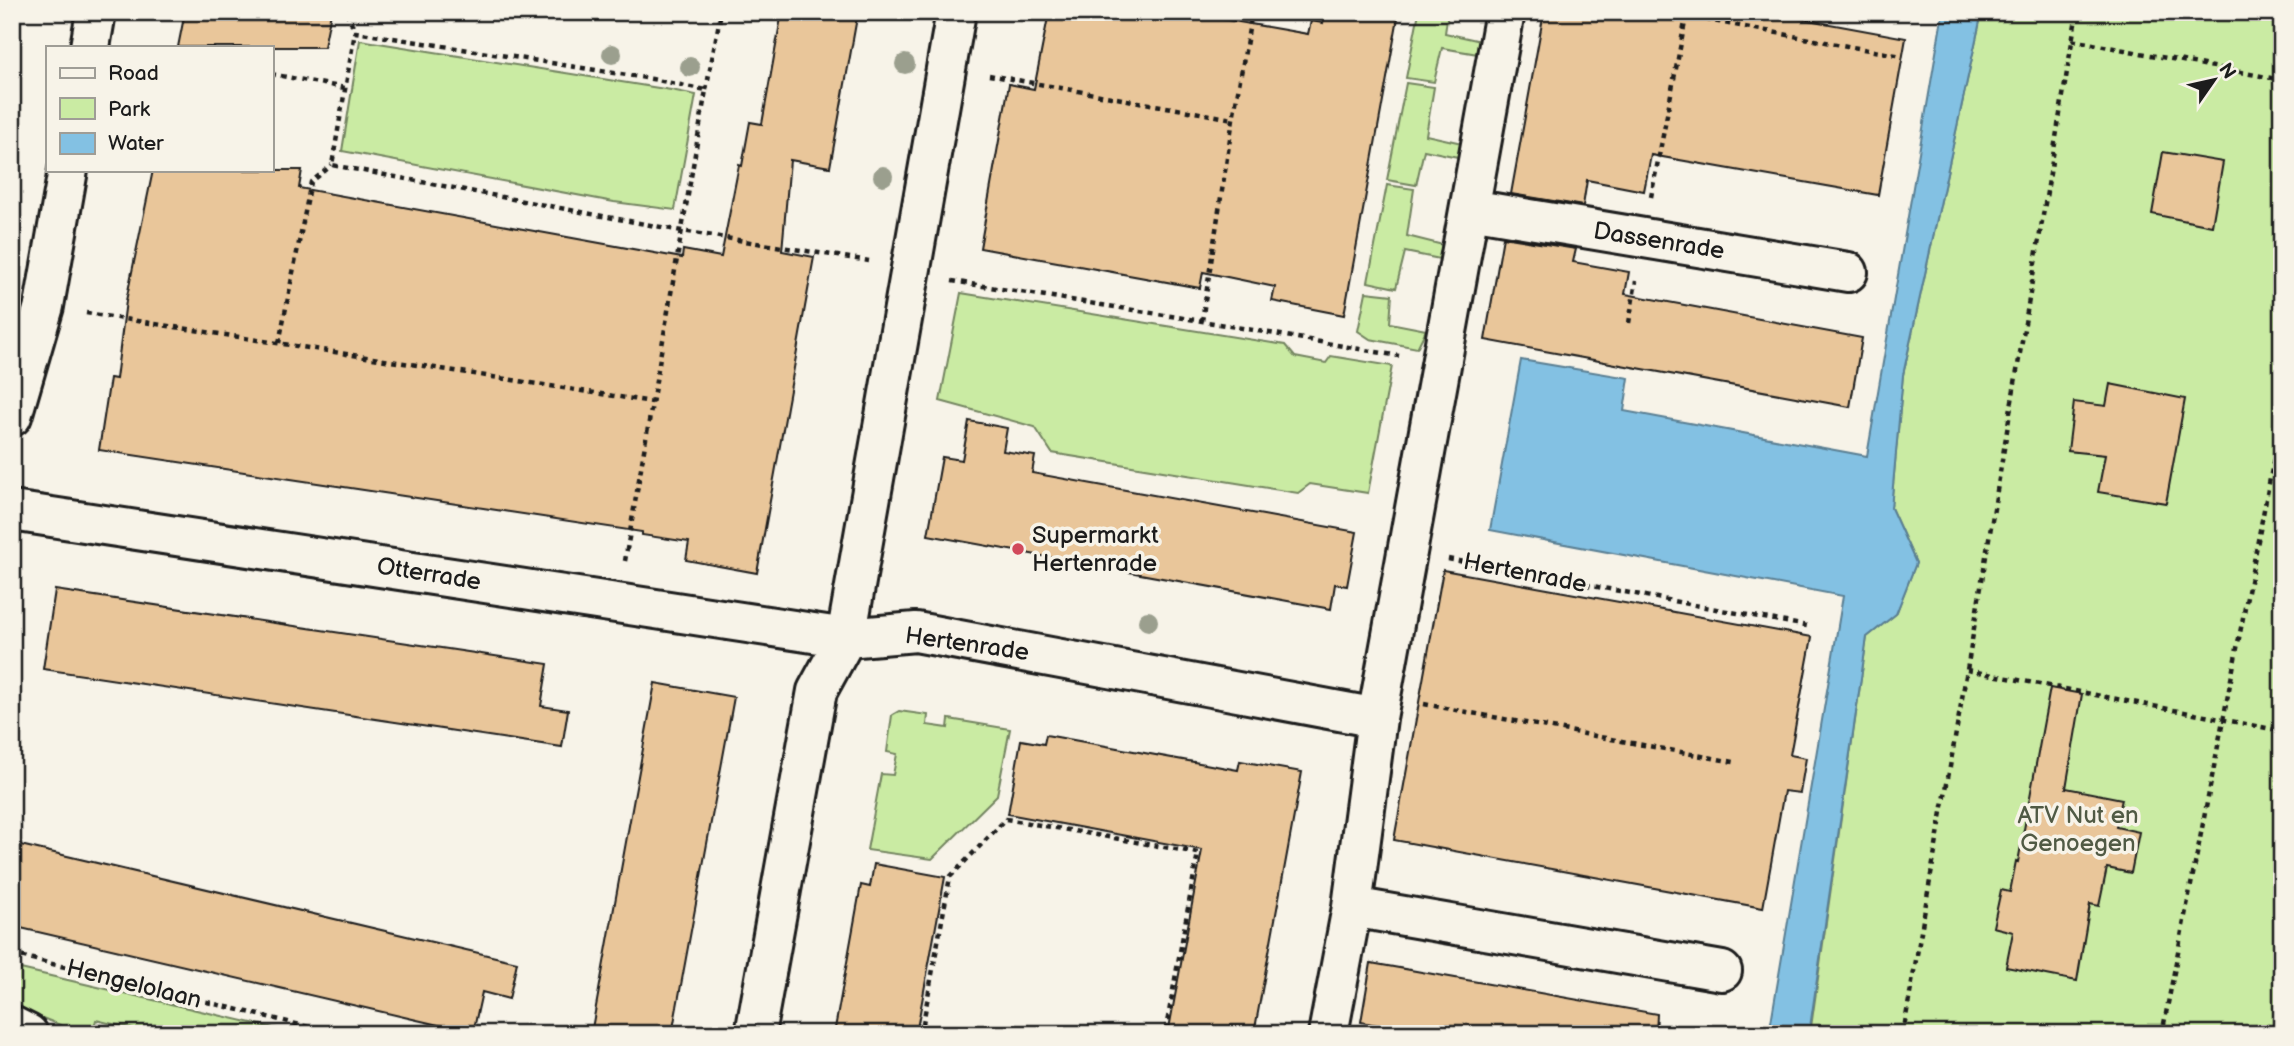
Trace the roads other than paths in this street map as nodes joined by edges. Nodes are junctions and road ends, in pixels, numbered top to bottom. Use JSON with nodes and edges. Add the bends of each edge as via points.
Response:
{"nodes":[{"id":1,"x":96,"y":12,"type":"edge"},
{"id":2,"x":956,"y":12,"type":"edge"},
{"id":3,"x":1505,"y":12,"type":"edge"},
{"id":4,"x":90,"y":46,"type":"edge"},
{"id":5,"x":68,"y":172,"type":"edge"},
{"id":6,"x":1469,"y":209,"type":"junction"},
{"id":7,"x":1848,"y":272,"type":"dead end"},
{"id":8,"x":12,"y":416,"type":"edge"},
{"id":9,"x":12,"y":511,"type":"edge"},
{"id":10,"x":846,"y":638,"type":"junction"},
{"id":11,"x":1379,"y":707,"type":"junction"},
{"id":12,"x":1352,"y":907,"type":"junction"},
{"id":13,"x":1722,"y":971,"type":"dead end"},
{"id":14,"x":12,"y":1026,"type":"edge"},
{"id":15,"x":28,"y":1034,"type":"edge"},
{"id":16,"x":755,"y":1034,"type":"edge"},
{"id":17,"x":1328,"y":1034,"type":"edge"}],
"edges":[{"from":1,"to":4,"type":"street"},
{"from":2,"to":10,"type":"street"},
{"from":3,"to":6,"type":"street"},
{"from":5,"to":8,"type":"street","via":[[44,306]]},
{"from":6,"to":7,"type":"street","name":"Dassenrade"},
{"from":6,"to":11,"type":"street"},
{"from":9,"to":10,"type":"street","name":"Otterrade"},
{"from":10,"to":11,"type":"street","name":"Hertenrade","via":[[916,632]]},
{"from":10,"to":16,"type":"street","via":[[817,691]]},
{"from":11,"to":12,"type":"street"},
{"from":12,"to":13,"type":"street"},
{"from":12,"to":17,"type":"street"},
{"from":14,"to":15,"type":"street"}]}
